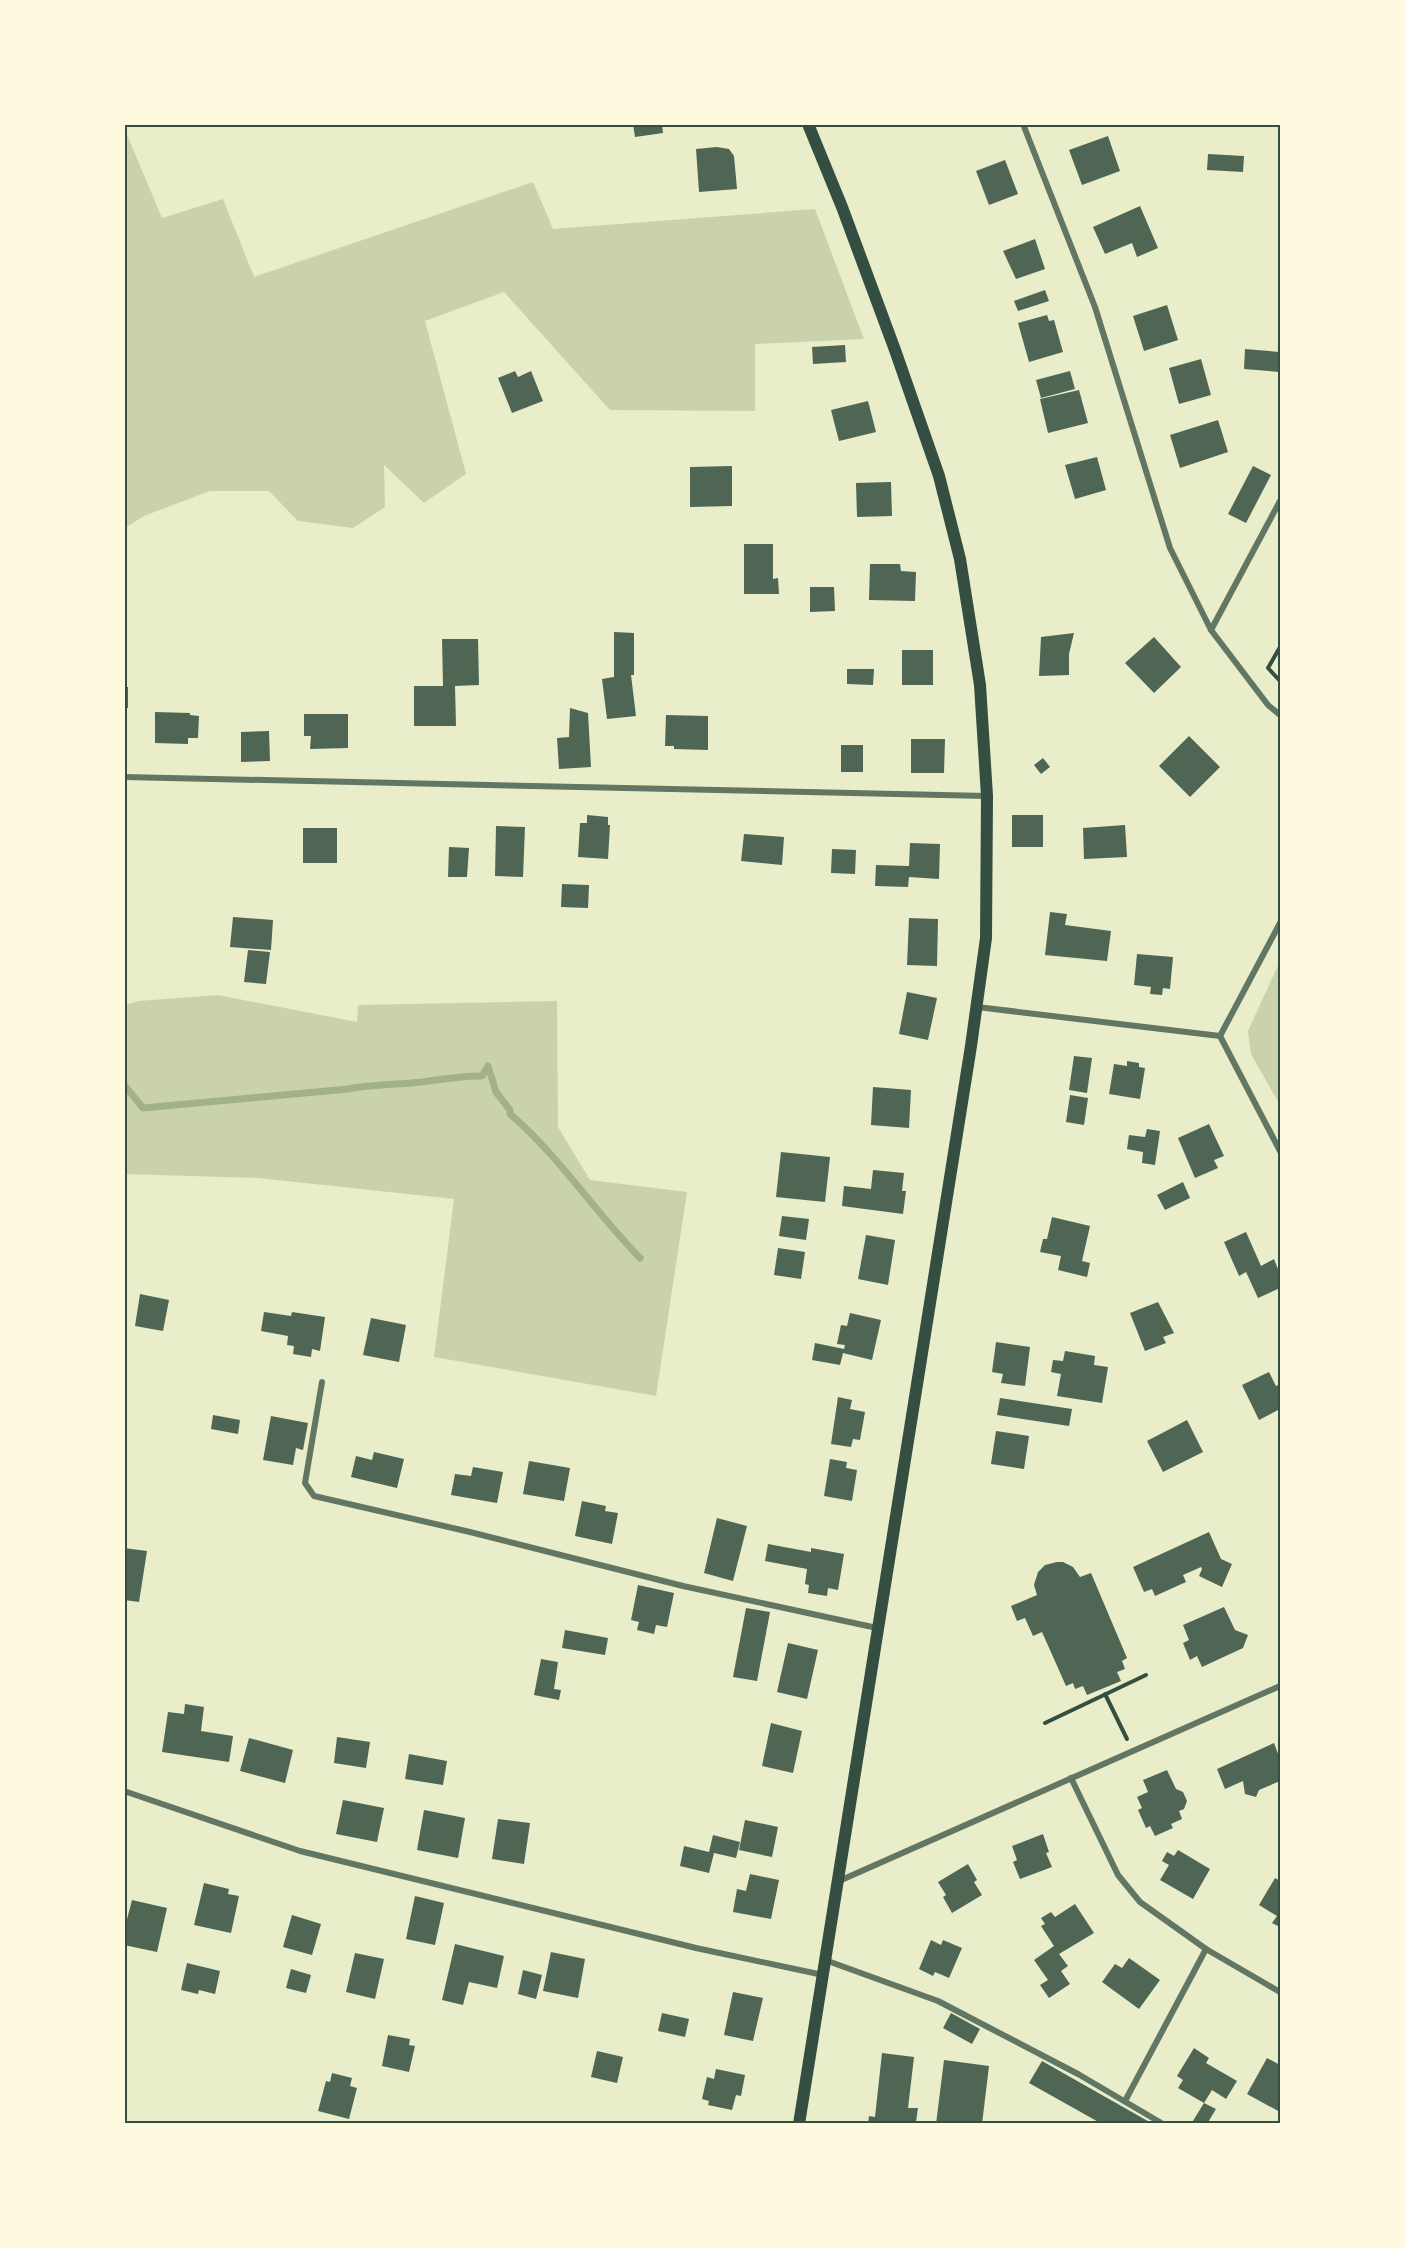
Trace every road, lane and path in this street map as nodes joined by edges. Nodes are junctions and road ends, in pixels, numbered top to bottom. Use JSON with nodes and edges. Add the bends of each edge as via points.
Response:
{"nodes":[{"id":1,"x":808,"y":124,"type":"edge"},
{"id":2,"x":1023,"y":124,"type":"edge"},
{"id":3,"x":1281,"y":501,"type":"edge"},
{"id":4,"x":1210,"y":630,"type":"junction"},
{"id":5,"x":1281,"y":647,"type":"edge"},
{"id":6,"x":1281,"y":681,"type":"edge"},
{"id":7,"x":1281,"y":715,"type":"edge"},
{"id":8,"x":124,"y":777,"type":"edge"},
{"id":9,"x":987,"y":796,"type":"junction"},
{"id":10,"x":1281,"y":923,"type":"edge"},
{"id":11,"x":978,"y":1007,"type":"junction"},
{"id":12,"x":1220,"y":1036,"type":"junction"},
{"id":13,"x":1281,"y":1151,"type":"edge"},
{"id":14,"x":322,"y":1382,"type":"dead end"},
{"id":15,"x":877,"y":1628,"type":"junction"},
{"id":16,"x":1146,"y":1675,"type":"dead end"},
{"id":17,"x":1281,"y":1686,"type":"edge"},
{"id":18,"x":1105,"y":1694,"type":"junction"},
{"id":19,"x":1045,"y":1723,"type":"dead end"},
{"id":20,"x":1132,"y":1750,"type":"junction"},
{"id":21,"x":1071,"y":1778,"type":"junction"},
{"id":22,"x":124,"y":1791,"type":"edge"},
{"id":23,"x":838,"y":1881,"type":"junction"},
{"id":24,"x":1206,"y":1949,"type":"junction"},
{"id":25,"x":825,"y":1960,"type":"junction"},
{"id":26,"x":823,"y":1975,"type":"junction"},
{"id":27,"x":1281,"y":1992,"type":"edge"},
{"id":28,"x":1125,"y":2102,"type":"junction"},
{"id":29,"x":799,"y":2124,"type":"edge"},
{"id":30,"x":1163,"y":2124,"type":"edge"}],
"edges":[{"from":1,"to":9,"type":"main road","via":[[939,476],[960,559],[980,685]]},
{"from":2,"to":4,"type":"street","via":[[1095,307],[1170,548]]},
{"from":3,"to":4,"type":"street"},
{"from":4,"to":7,"type":"street","via":[[1268,705]]},
{"from":5,"to":6,"type":"path","via":[[1268,668]]},
{"from":8,"to":9,"type":"street"},
{"from":9,"to":11,"type":"main road","via":[[986,938]]},
{"from":10,"to":12,"type":"street"},
{"from":11,"to":12,"type":"street"},
{"from":11,"to":15,"type":"main road"},
{"from":12,"to":13,"type":"street"},
{"from":14,"to":15,"type":"street","via":[[305,1483],[314,1496],[683,1586]]},
{"from":15,"to":23,"type":"main road"},
{"from":16,"to":18,"type":"path"},
{"from":17,"to":20,"type":"street"},
{"from":18,"to":19,"type":"path"},
{"from":18,"to":20,"type":"path"},
{"from":20,"to":21,"type":"street"},
{"from":21,"to":23,"type":"street"},
{"from":21,"to":24,"type":"street","via":[[1118,1875],[1140,1902]]},
{"from":22,"to":26,"type":"street","via":[[300,1851],[696,1948]]},
{"from":23,"to":25,"type":"main road"},
{"from":24,"to":27,"type":"street"},
{"from":24,"to":28,"type":"street"},
{"from":25,"to":26,"type":"main road"},
{"from":25,"to":28,"type":"street","via":[[938,2001]]},
{"from":26,"to":29,"type":"main road"},
{"from":28,"to":30,"type":"street"}]}
